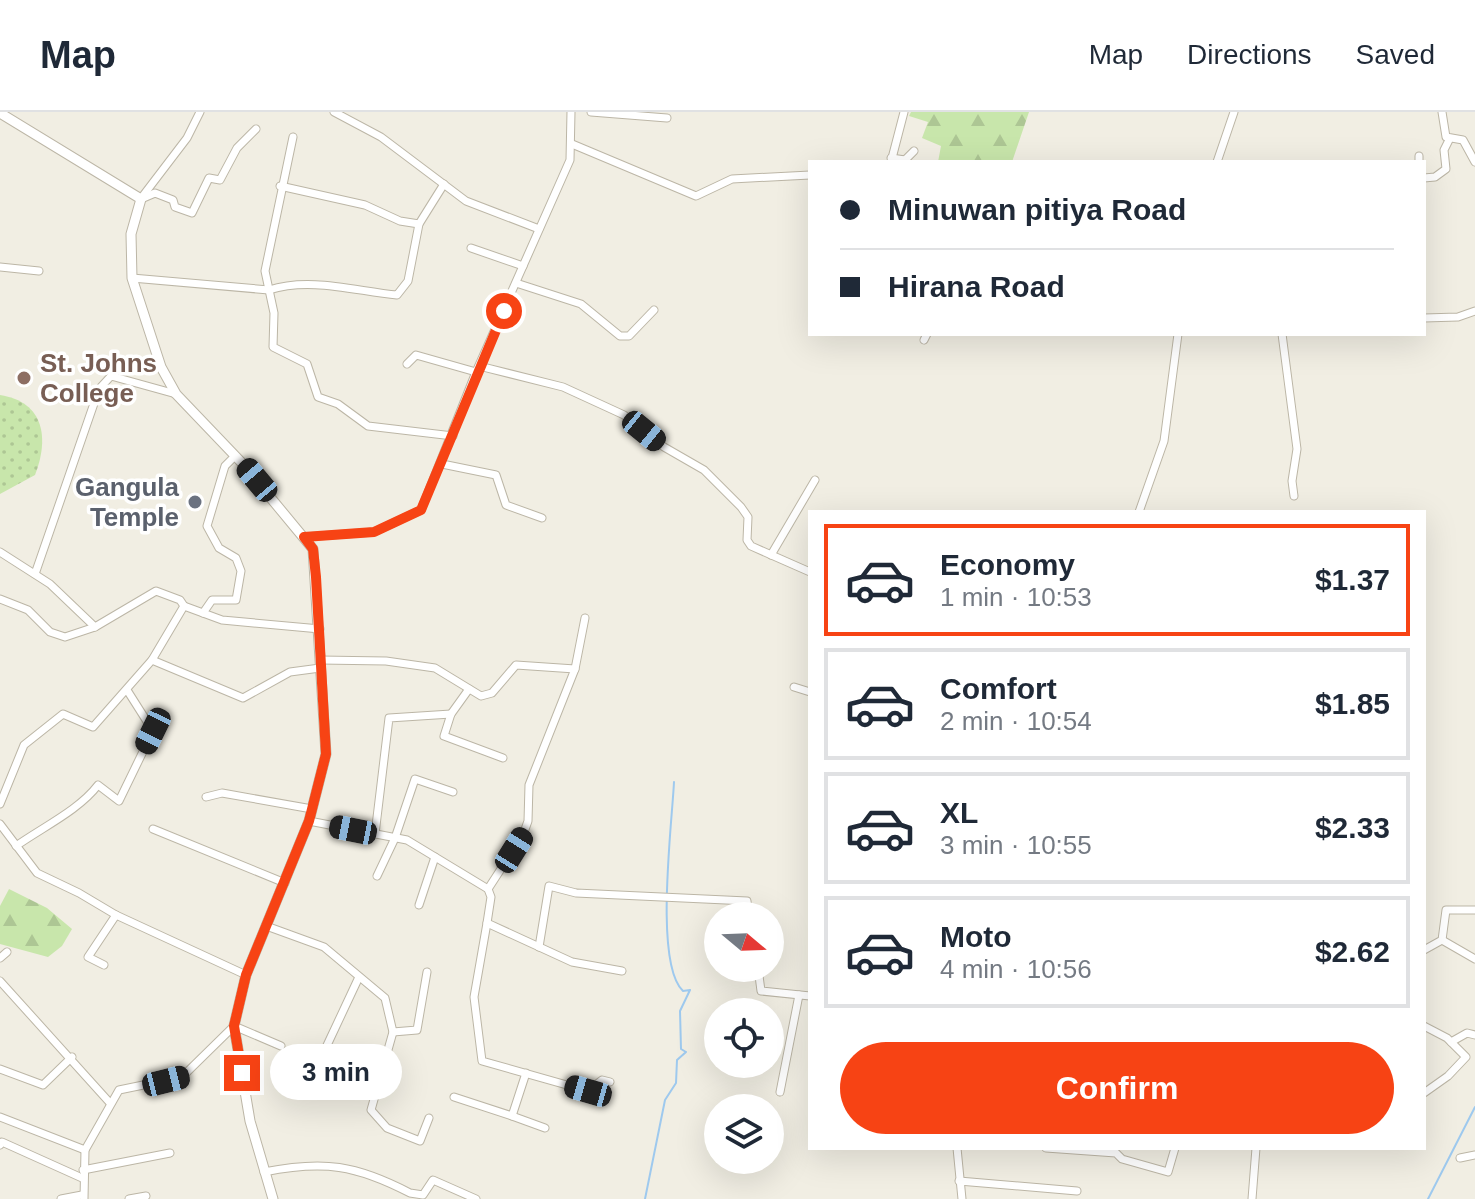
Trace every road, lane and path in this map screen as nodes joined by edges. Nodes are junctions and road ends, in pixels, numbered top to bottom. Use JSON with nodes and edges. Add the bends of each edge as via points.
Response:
{"nodes":[{"id":1,"x":200,"y":112,"type":"edge"},
{"id":2,"x":334,"y":112,"type":"edge"},
{"id":3,"x":571,"y":112,"type":"edge"},
{"id":4,"x":591,"y":112,"type":"edge"},
{"id":5,"x":904,"y":112,"type":"edge"},
{"id":6,"x":1234,"y":112,"type":"edge"},
{"id":7,"x":1442,"y":112,"type":"edge"},
{"id":8,"x":0,"y":113,"type":"edge"},
{"id":9,"x":667,"y":118,"type":"dead end"},
{"id":10,"x":256,"y":129,"type":"dead end"},
{"id":11,"x":293,"y":137,"type":"dead end"},
{"id":12,"x":1449,"y":140,"type":"junction"},
{"id":13,"x":572,"y":144,"type":"junction"},
{"id":14,"x":914,"y":151,"type":"dead end"},
{"id":15,"x":891,"y":160,"type":"edge"},
{"id":16,"x":1218,"y":160,"type":"edge"},
{"id":17,"x":1475,"y":162,"type":"edge"},
{"id":18,"x":808,"y":175,"type":"edge"},
{"id":19,"x":1426,"y":178,"type":"edge"},
{"id":20,"x":444,"y":184,"type":"junction"},
{"id":21,"x":280,"y":186,"type":"junction"},
{"id":22,"x":141,"y":199,"type":"junction"},
{"id":23,"x":419,"y":224,"type":"junction"},
{"id":24,"x":539,"y":229,"type":"junction"},
{"id":25,"x":471,"y":248,"type":"dead end"},
{"id":26,"x":523,"y":266,"type":"junction"},
{"id":27,"x":0,"y":267,"type":"edge"},
{"id":28,"x":39,"y":271,"type":"dead end"},
{"id":29,"x":132,"y":278,"type":"junction"},
{"id":30,"x":516,"y":283,"type":"junction"},
{"id":31,"x":269,"y":290,"type":"junction"},
{"id":32,"x":654,"y":310,"type":"dead end"},
{"id":33,"x":1475,"y":311,"type":"edge"},
{"id":34,"x":1426,"y":318,"type":"edge"},
{"id":35,"x":1178,"y":336,"type":"edge"},
{"id":36,"x":1282,"y":336,"type":"edge"},
{"id":37,"x":407,"y":364,"type":"dead end"},
{"id":38,"x":478,"y":369,"type":"junction"},
{"id":39,"x":176,"y":394,"type":"junction"},
{"id":40,"x":453,"y":436,"type":"junction"},
{"id":41,"x":235,"y":456,"type":"junction"},
{"id":42,"x":442,"y":464,"type":"junction"},
{"id":43,"x":815,"y":480,"type":"dead end"},
{"id":44,"x":1294,"y":496,"type":"dead end"},
{"id":45,"x":1140,"y":510,"type":"edge"},
{"id":46,"x":542,"y":518,"type":"dead end"},
{"id":47,"x":304,"y":537,"type":"junction"},
{"id":48,"x":0,"y":552,"type":"edge"},
{"id":49,"x":771,"y":555,"type":"junction"},
{"id":50,"x":808,"y":571,"type":"edge"},
{"id":51,"x":35,"y":574,"type":"junction"},
{"id":52,"x":0,"y":599,"type":"edge"},
{"id":53,"x":184,"y":606,"type":"junction"},
{"id":54,"x":203,"y":613,"type":"junction"},
{"id":55,"x":585,"y":618,"type":"dead end"},
{"id":56,"x":95,"y":627,"type":"junction"},
{"id":57,"x":320,"y":629,"type":"junction"},
{"id":58,"x":152,"y":660,"type":"junction"},
{"id":59,"x":320,"y":664,"type":"junction"},
{"id":60,"x":575,"y":669,"type":"junction"},
{"id":61,"x":794,"y":687,"type":"dead end"},
{"id":62,"x":469,"y":689,"type":"junction"},
{"id":63,"x":127,"y":690,"type":"junction"},
{"id":64,"x":808,"y":691,"type":"edge"},
{"id":65,"x":451,"y":714,"type":"junction"},
{"id":66,"x":503,"y":758,"type":"dead end"},
{"id":67,"x":453,"y":792,"type":"dead end"},
{"id":68,"x":206,"y":797,"type":"dead end"},
{"id":69,"x":0,"y":804,"type":"edge"},
{"id":70,"x":312,"y":809,"type":"junction"},
{"id":71,"x":309,"y":821,"type":"junction"},
{"id":72,"x":0,"y":824,"type":"edge"},
{"id":73,"x":153,"y":829,"type":"dead end"},
{"id":74,"x":375,"y":834,"type":"junction"},
{"id":75,"x":395,"y":838,"type":"junction"},
{"id":76,"x":16,"y":846,"type":"junction"},
{"id":77,"x":435,"y":857,"type":"junction"},
{"id":78,"x":377,"y":876,"type":"dead end"},
{"id":79,"x":285,"y":883,"type":"junction"},
{"id":80,"x":488,"y":889,"type":"junction"},
{"id":81,"x":747,"y":902,"type":"edge"},
{"id":82,"x":419,"y":905,"type":"dead end"},
{"id":83,"x":1475,"y":910,"type":"edge"},
{"id":84,"x":116,"y":915,"type":"junction"},
{"id":85,"x":487,"y":923,"type":"junction"},
{"id":86,"x":269,"y":927,"type":"junction"},
{"id":87,"x":1442,"y":940,"type":"junction"},
{"id":88,"x":539,"y":947,"type":"junction"},
{"id":89,"x":1426,"y":949,"type":"edge"},
{"id":90,"x":1475,"y":959,"type":"edge"},
{"id":91,"x":104,"y":965,"type":"dead end"},
{"id":92,"x":622,"y":971,"type":"dead end"},
{"id":93,"x":427,"y":972,"type":"dead end"},
{"id":94,"x":246,"y":975,"type":"junction"},
{"id":95,"x":359,"y":977,"type":"junction"},
{"id":96,"x":0,"y":981,"type":"edge"},
{"id":97,"x":760,"y":982,"type":"edge"},
{"id":98,"x":799,"y":995,"type":"junction"},
{"id":99,"x":808,"y":996,"type":"edge"},
{"id":100,"x":234,"y":1026,"type":"junction"},
{"id":101,"x":1426,"y":1027,"type":"edge"},
{"id":102,"x":393,"y":1032,"type":"junction"},
{"id":103,"x":1475,"y":1035,"type":"edge"},
{"id":104,"x":1451,"y":1042,"type":"junction"},
{"id":105,"x":281,"y":1046,"type":"dead end"},
{"id":106,"x":322,"y":1056,"type":"dead end"},
{"id":107,"x":72,"y":1057,"type":"junction"},
{"id":108,"x":1466,"y":1057,"type":"junction"},
{"id":109,"x":1475,"y":1064,"type":"edge"},
{"id":110,"x":0,"y":1069,"type":"edge"},
{"id":111,"x":526,"y":1073,"type":"junction"},
{"id":112,"x":610,"y":1082,"type":"dead end"},
{"id":113,"x":780,"y":1092,"type":"dead end"},
{"id":114,"x":1426,"y":1092,"type":"edge"},
{"id":115,"x":454,"y":1097,"type":"dead end"},
{"id":116,"x":110,"y":1103,"type":"junction"},
{"id":117,"x":512,"y":1116,"type":"junction"},
{"id":118,"x":0,"y":1117,"type":"edge"},
{"id":119,"x":429,"y":1118,"type":"dead end"},
{"id":120,"x":545,"y":1128,"type":"dead end"},
{"id":121,"x":0,"y":1145,"type":"edge"},
{"id":122,"x":85,"y":1150,"type":"junction"},
{"id":123,"x":957,"y":1150,"type":"edge"},
{"id":124,"x":1074,"y":1150,"type":"edge"},
{"id":125,"x":1174,"y":1150,"type":"edge"},
{"id":126,"x":1256,"y":1150,"type":"edge"},
{"id":127,"x":170,"y":1153,"type":"dead end"},
{"id":128,"x":1475,"y":1155,"type":"edge"},
{"id":129,"x":1460,"y":1158,"type":"dead end"},
{"id":130,"x":264,"y":1172,"type":"junction"},
{"id":131,"x":82,"y":1174,"type":"junction"},
{"id":132,"x":959,"y":1181,"type":"junction"},
{"id":133,"x":1077,"y":1191,"type":"dead end"},
{"id":134,"x":146,"y":1196,"type":"dead end"},
{"id":135,"x":83,"y":1197,"type":"edge"},
{"id":136,"x":61,"y":1199,"type":"edge"},
{"id":137,"x":129,"y":1199,"type":"edge"},
{"id":138,"x":273,"y":1199,"type":"edge"},
{"id":139,"x":476,"y":1199,"type":"edge"},
{"id":140,"x":962,"y":1199,"type":"edge"},
{"id":141,"x":1252,"y":1199,"type":"edge"}],
"edges":[{"from":1,"to":22,"type":"street"},
{"from":2,"to":20,"type":"street","via":[[381,137]]},
{"from":3,"to":13,"type":"street"},
{"from":4,"to":9,"type":"street"},
{"from":5,"to":15,"type":"street"},
{"from":6,"to":16,"type":"street"},
{"from":7,"to":12,"type":"street"},
{"from":8,"to":22,"type":"street"},
{"from":10,"to":22,"type":"street","via":[[237,148],[220,180],[209,178],[192,213],[155,193]]},
{"from":11,"to":21,"type":"street"},
{"from":12,"to":17,"type":"street","via":[[1463,140]]},
{"from":12,"to":19,"type":"street","via":[[1446,169]]},
{"from":13,"to":18,"type":"street","via":[[696,196],[732,179]]},
{"from":13,"to":24,"type":"street"},
{"from":14,"to":15,"type":"street","via":[[905,160]]},
{"from":20,"to":23,"type":"street"},
{"from":20,"to":24,"type":"street","via":[[488,212]]},
{"from":21,"to":23,"type":"street","via":[[365,205]]},
{"from":21,"to":31,"type":"street","via":[[265,271]]},
{"from":22,"to":29,"type":"street","via":[[131,234]]},
{"from":23,"to":31,"type":"street","via":[[408,281],[397,295],[314,285]]},
{"from":24,"to":26,"type":"street"},
{"from":25,"to":26,"type":"street"},
{"from":26,"to":30,"type":"street"},
{"from":27,"to":28,"type":"street"},
{"from":29,"to":31,"type":"street"},
{"from":29,"to":39,"type":"street","via":[[161,367]]},
{"from":30,"to":32,"type":"street","via":[[581,304],[620,336],[629,336]]},
{"from":30,"to":38,"type":"street"},
{"from":31,"to":40,"type":"street","via":[[273,347],[307,364],[318,397],[368,426]]},
{"from":33,"to":34,"type":"street"},
{"from":35,"to":45,"type":"street","via":[[1164,441]]},
{"from":36,"to":44,"type":"street","via":[[1297,449]]},
{"from":37,"to":38,"type":"street","via":[[416,355]]},
{"from":38,"to":40,"type":"street"},
{"from":38,"to":49,"type":"street","via":[[563,387],[624,415],[704,470],[748,517],[751,546]]},
{"from":39,"to":41,"type":"street"},
{"from":39,"to":51,"type":"street","via":[[111,376],[99,389]]},
{"from":40,"to":42,"type":"street"},
{"from":41,"to":47,"type":"street"},
{"from":41,"to":54,"type":"street","via":[[225,466],[207,526],[219,548],[236,558],[241,571],[236,600],[212,600]]},
{"from":42,"to":46,"type":"street","via":[[496,475],[506,505]]},
{"from":42,"to":47,"type":"street","via":[[421,510],[402,522],[374,532]]},
{"from":43,"to":49,"type":"street"},
{"from":47,"to":57,"type":"street","via":[[313,549]]},
{"from":48,"to":51,"type":"street"},
{"from":49,"to":50,"type":"street"},
{"from":51,"to":56,"type":"street"},
{"from":52,"to":56,"type":"street","via":[[28,610],[50,632],[65,637]]},
{"from":53,"to":54,"type":"street"},
{"from":53,"to":56,"type":"street","via":[[156,591]]},
{"from":53,"to":58,"type":"street"},
{"from":54,"to":57,"type":"street","via":[[222,620]]},
{"from":55,"to":60,"type":"street"},
{"from":57,"to":59,"type":"street"},
{"from":58,"to":59,"type":"street","via":[[243,698],[290,672]]},
{"from":58,"to":63,"type":"street"},
{"from":59,"to":62,"type":"street","via":[[386,661],[435,668]]},
{"from":59,"to":70,"type":"street","via":[[326,754]]},
{"from":60,"to":62,"type":"street","via":[[516,665],[492,693],[481,696]]},
{"from":60,"to":80,"type":"street","via":[[529,785],[523,835]]},
{"from":61,"to":64,"type":"street"},
{"from":62,"to":65,"type":"street"},
{"from":63,"to":69,"type":"street","via":[[93,727],[63,714],[38,731],[24,745]]},
{"from":63,"to":76,"type":"street","via":[[153,731],[119,801],[98,785],[85,802]]},
{"from":65,"to":66,"type":"street","via":[[444,736]]},
{"from":65,"to":74,"type":"street","via":[[389,718]]},
{"from":67,"to":75,"type":"street","via":[[415,779]]},
{"from":68,"to":70,"type":"street","via":[[222,793]]},
{"from":70,"to":71,"type":"street"},
{"from":71,"to":74,"type":"street"},
{"from":71,"to":79,"type":"street"},
{"from":72,"to":76,"type":"street"},
{"from":73,"to":79,"type":"street"},
{"from":74,"to":75,"type":"street"},
{"from":75,"to":77,"type":"street"},
{"from":75,"to":78,"type":"street"},
{"from":76,"to":84,"type":"street","via":[[37,873]]},
{"from":77,"to":80,"type":"street"},
{"from":77,"to":82,"type":"street"},
{"from":79,"to":86,"type":"street"},
{"from":80,"to":85,"type":"street"},
{"from":81,"to":88,"type":"street","via":[[576,893],[549,886]]},
{"from":83,"to":87,"type":"street","via":[[1446,910]]},
{"from":84,"to":91,"type":"street","via":[[88,957]]},
{"from":84,"to":94,"type":"street"},
{"from":85,"to":88,"type":"street"},
{"from":85,"to":111,"type":"street","via":[[474,997],[482,1061]]},
{"from":86,"to":94,"type":"street"},
{"from":86,"to":95,"type":"street","via":[[324,947]]},
{"from":87,"to":89,"type":"street"},
{"from":87,"to":90,"type":"street"},
{"from":88,"to":92,"type":"street","via":[[572,962]]},
{"from":93,"to":102,"type":"street","via":[[417,1030]]},
{"from":94,"to":100,"type":"street"},
{"from":95,"to":102,"type":"street","via":[[385,998]]},
{"from":95,"to":106,"type":"street"},
{"from":96,"to":107,"type":"street"},
{"from":97,"to":98,"type":"street","via":[[761,991]]},
{"from":98,"to":99,"type":"street"},
{"from":98,"to":113,"type":"street"},
{"from":100,"to":105,"type":"street"},
{"from":100,"to":116,"type":"street","via":[[182,1077],[119,1090]]},
{"from":100,"to":130,"type":"street"},
{"from":101,"to":104,"type":"street"},
{"from":102,"to":119,"type":"street","via":[[371,1110],[387,1128],[420,1141]]},
{"from":103,"to":104,"type":"street","via":[[1467,1033]]},
{"from":104,"to":108,"type":"street"},
{"from":107,"to":110,"type":"street","via":[[43,1085]]},
{"from":107,"to":116,"type":"street"},
{"from":108,"to":109,"type":"street"},
{"from":108,"to":114,"type":"street"},
{"from":111,"to":112,"type":"street","via":[[588,1091],[602,1080]]},
{"from":111,"to":117,"type":"street"},
{"from":115,"to":117,"type":"street"},
{"from":116,"to":122,"type":"street"},
{"from":117,"to":120,"type":"street"},
{"from":118,"to":122,"type":"street"},
{"from":121,"to":131,"type":"street"},
{"from":122,"to":131,"type":"street"},
{"from":123,"to":132,"type":"street"},
{"from":124,"to":125,"type":"street","via":[[1116,1153],[1168,1172]]},
{"from":126,"to":141,"type":"street"},
{"from":127,"to":131,"type":"street"},
{"from":128,"to":129,"type":"street"},
{"from":130,"to":138,"type":"street"},
{"from":130,"to":139,"type":"street","via":[[340,1165],[410,1193],[423,1195],[433,1180]]},
{"from":131,"to":135,"type":"street"},
{"from":132,"to":133,"type":"street"},
{"from":132,"to":140,"type":"street"},
{"from":134,"to":137,"type":"street"},
{"from":135,"to":136,"type":"street"}]}
